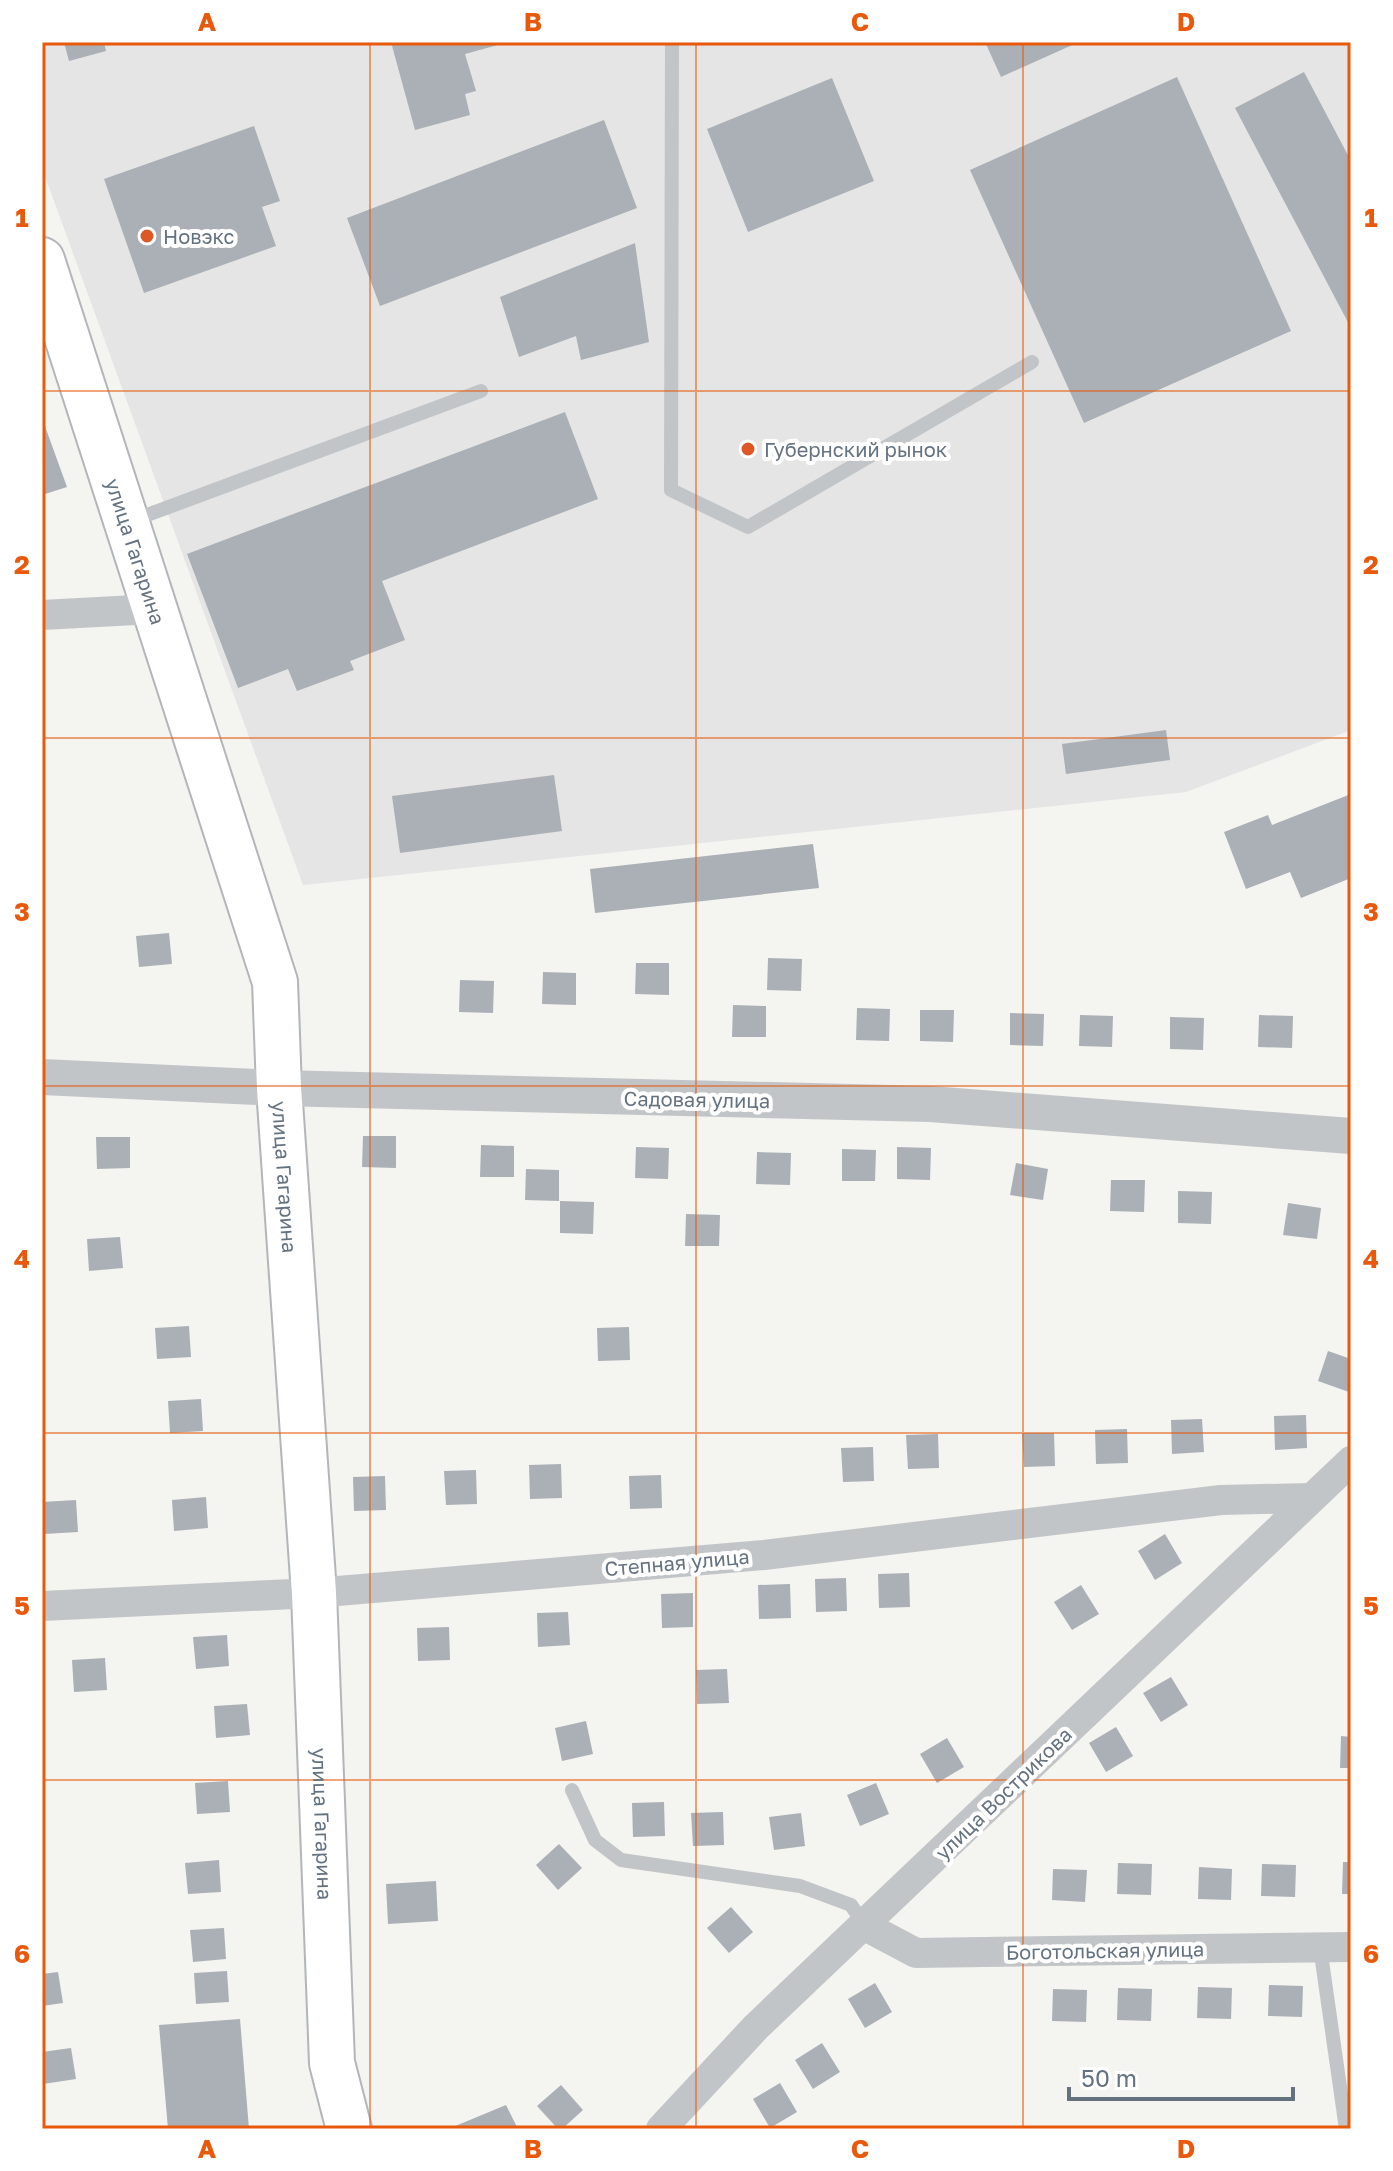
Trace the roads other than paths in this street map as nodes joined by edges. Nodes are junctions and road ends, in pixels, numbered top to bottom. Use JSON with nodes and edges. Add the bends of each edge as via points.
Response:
{"nodes":[{"id":1,"x":672,"y":42,"type":"edge"},
{"id":2,"x":42,"y":260,"type":"edge"},
{"id":3,"x":1032,"y":362,"type":"dead end"},
{"id":4,"x":481,"y":391,"type":"dead end"},
{"id":5,"x":127,"y":523,"type":"junction"},
{"id":6,"x":154,"y":609,"type":"junction"},
{"id":7,"x":42,"y":615,"type":"edge"},
{"id":8,"x":42,"y":1077,"type":"edge"},
{"id":9,"x":279,"y":1088,"type":"junction"},
{"id":10,"x":1351,"y":1136,"type":"edge"},
{"id":11,"x":1351,"y":1461,"type":"edge"},
{"id":12,"x":1310,"y":1498,"type":"junction"},
{"id":13,"x":314,"y":1593,"type":"junction"},
{"id":14,"x":42,"y":1606,"type":"edge"},
{"id":15,"x":572,"y":1790,"type":"dead end"},
{"id":16,"x":865,"y":1926,"type":"junction"},
{"id":17,"x":1320,"y":1947,"type":"junction"},
{"id":18,"x":1351,"y":1947,"type":"edge"},
{"id":19,"x":666,"y":2127,"type":"edge"},
{"id":20,"x":349,"y":2129,"type":"edge"},
{"id":21,"x":1346,"y":2129,"type":"edge"}],
"edges":[{"from":1,"to":3,"type":"lane","via":[[671,490],[748,527]]},
{"from":2,"to":5,"type":"main road","name":"улица Гагарина"},
{"from":4,"to":5,"type":"lane"},
{"from":5,"to":6,"type":"main road","name":"улица Гагарина"},
{"from":6,"to":7,"type":"street"},
{"from":6,"to":9,"type":"main road","name":"улица Гагарина","via":[[275,982]]},
{"from":8,"to":9,"type":"street","name":"Садовая улица"},
{"from":9,"to":10,"type":"street","name":"Садовая улица","via":[[930,1104]]},
{"from":9,"to":13,"type":"main road","name":"улица Гагарина"},
{"from":11,"to":12,"type":"street","name":"улица Вострикова"},
{"from":12,"to":13,"type":"street","name":"Степная улица","via":[[1221,1500],[764,1555]]},
{"from":12,"to":16,"type":"street","name":"улица Вострикова"},
{"from":13,"to":14,"type":"street","name":"Степная улица"},
{"from":13,"to":20,"type":"main road","name":"улица Гагарина","via":[[332,2063]]},
{"from":15,"to":16,"type":"lane","via":[[595,1840],[621,1860],[800,1886],[851,1905]]},
{"from":16,"to":17,"type":"street","name":"Боготольская улица","via":[[916,1953]]},
{"from":16,"to":19,"type":"street","name":"улица Вострикова","via":[[756,2027]]},
{"from":17,"to":18,"type":"street","name":"Боготольская улица"},
{"from":17,"to":21,"type":"lane"}]}
